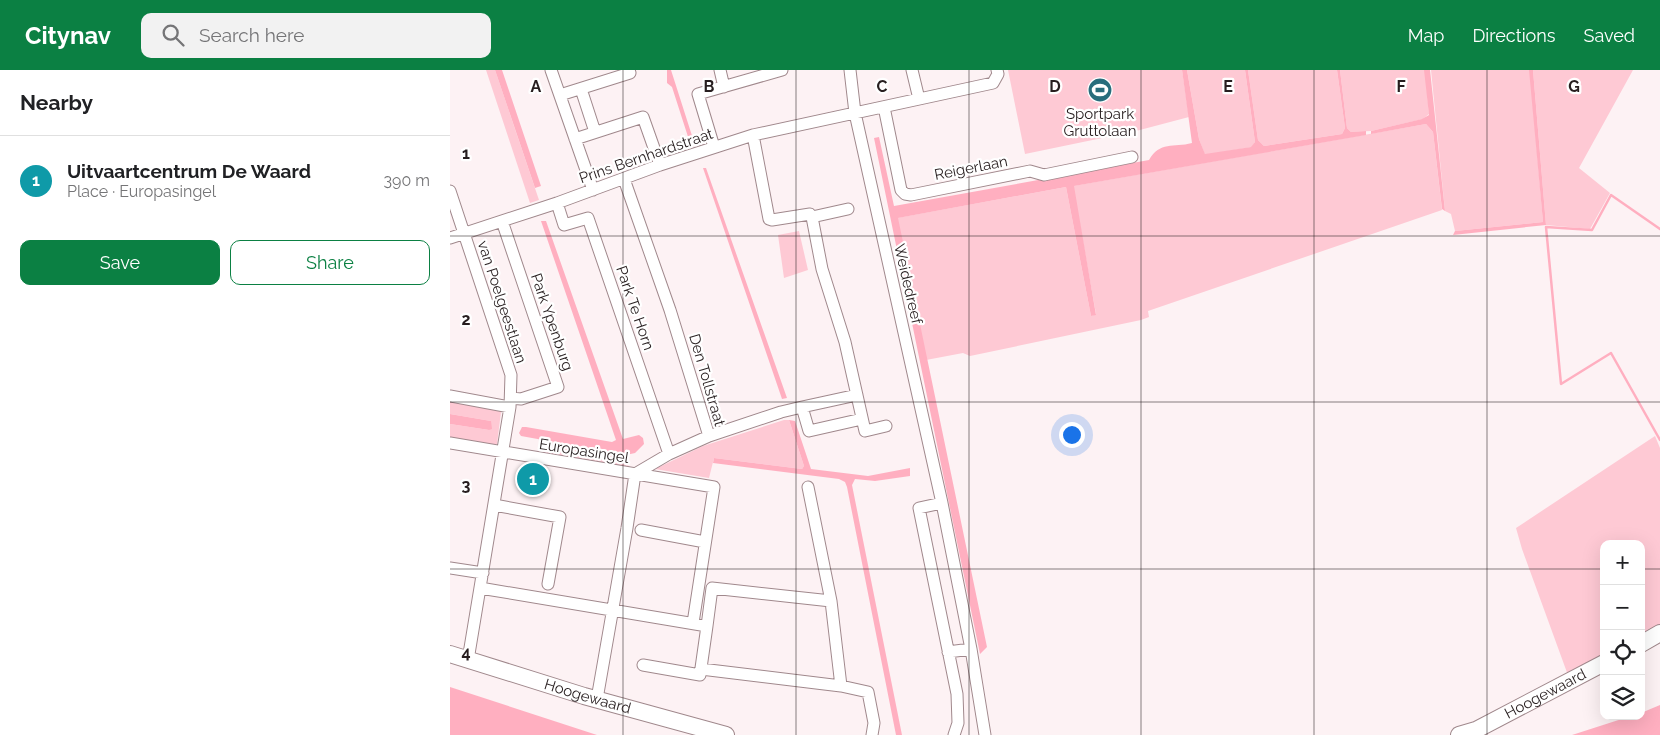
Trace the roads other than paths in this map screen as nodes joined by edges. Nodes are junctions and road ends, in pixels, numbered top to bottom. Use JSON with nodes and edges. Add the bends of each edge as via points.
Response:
{"nodes":[{"id":1,"x":551,"y":70,"type":"edge"},
{"id":2,"x":720,"y":70,"type":"edge"},
{"id":3,"x":782,"y":70,"type":"edge"},
{"id":4,"x":850,"y":70,"type":"edge"},
{"id":5,"x":912,"y":70,"type":"edge"},
{"id":6,"x":632,"y":71,"type":"edge"},
{"id":7,"x":997,"y":72,"type":"edge"},
{"id":8,"x":724,"y":87,"type":"junction"},
{"id":9,"x":581,"y":89,"type":"junction"},
{"id":10,"x":560,"y":95,"type":"junction"},
{"id":11,"x":918,"y":99,"type":"junction"},
{"id":12,"x":884,"y":107,"type":"junction"},
{"id":13,"x":855,"y":113,"type":"junction"},
{"id":14,"x":595,"y":132,"type":"junction"},
{"id":15,"x":753,"y":135,"type":"junction"},
{"id":16,"x":575,"y":139,"type":"junction"},
{"id":17,"x":714,"y":148,"type":"junction"},
{"id":18,"x":1132,"y":157,"type":"dead end"},
{"id":19,"x":660,"y":165,"type":"junction"},
{"id":20,"x":624,"y":179,"type":"junction"},
{"id":21,"x":592,"y":190,"type":"junction"},
{"id":22,"x":450,"y":192,"type":"edge"},
{"id":23,"x":557,"y":203,"type":"junction"},
{"id":24,"x":848,"y":209,"type":"dead end"},
{"id":25,"x":812,"y":217,"type":"junction"},
{"id":26,"x":502,"y":221,"type":"junction"},
{"id":27,"x":464,"y":234,"type":"junction"},
{"id":28,"x":450,"y":238,"type":"edge"},
{"id":29,"x":857,"y":395,"type":"junction"},
{"id":30,"x":450,"y":396,"type":"edge"},
{"id":31,"x":510,"y":402,"type":"junction"},
{"id":32,"x":802,"y":407,"type":"junction"},
{"id":33,"x":862,"y":419,"type":"junction"},
{"id":34,"x":886,"y":426,"type":"dead end"},
{"id":35,"x":709,"y":436,"type":"junction"},
{"id":36,"x":450,"y":443,"type":"edge"},
{"id":37,"x":502,"y":452,"type":"junction"},
{"id":38,"x":669,"y":454,"type":"junction"},
{"id":39,"x":634,"y":474,"type":"junction"},
{"id":40,"x":808,"y":487,"type":"dead end"},
{"id":41,"x":942,"y":503,"type":"junction"},
{"id":42,"x":494,"y":505,"type":"junction"},
{"id":43,"x":641,"y":530,"type":"dead end"},
{"id":44,"x":705,"y":542,"type":"junction"},
{"id":45,"x":450,"y":568,"type":"edge"},
{"id":46,"x":482,"y":573,"type":"junction"},
{"id":47,"x":548,"y":584,"type":"dead end"},
{"id":48,"x":480,"y":588,"type":"junction"},
{"id":49,"x":831,"y":601,"type":"junction"},
{"id":50,"x":611,"y":610,"type":"junction"},
{"id":51,"x":693,"y":623,"type":"junction"},
{"id":52,"x":707,"y":626,"type":"junction"},
{"id":53,"x":1660,"y":633,"type":"edge"},
{"id":54,"x":1645,"y":642,"type":"edge"},
{"id":55,"x":971,"y":649,"type":"junction"},
{"id":56,"x":948,"y":652,"type":"junction"},
{"id":57,"x":450,"y":654,"type":"edge"},
{"id":58,"x":468,"y":660,"type":"junction"},
{"id":59,"x":643,"y":665,"type":"dead end"},
{"id":60,"x":1600,"y":665,"type":"edge"},
{"id":61,"x":701,"y":669,"type":"junction"},
{"id":62,"x":841,"y":686,"type":"junction"},
{"id":63,"x":597,"y":699,"type":"junction"},
{"id":64,"x":726,"y":735,"type":"edge"},
{"id":65,"x":872,"y":735,"type":"edge"},
{"id":66,"x":954,"y":735,"type":"edge"},
{"id":67,"x":985,"y":735,"type":"edge"},
{"id":68,"x":1459,"y":735,"type":"edge"}],
"edges":[{"from":1,"to":10,"type":"street"},
{"from":2,"to":8,"type":"street"},
{"from":3,"to":8,"type":"street"},
{"from":4,"to":13,"type":"street","name":"Weidedreef"},
{"from":5,"to":11,"type":"street"},
{"from":6,"to":9,"type":"street"},
{"from":7,"to":11,"type":"street","via":[[993,83]]},
{"from":8,"to":17,"type":"street","via":[[698,94]]},
{"from":9,"to":10,"type":"street"},
{"from":9,"to":14,"type":"street"},
{"from":10,"to":16,"type":"street"},
{"from":11,"to":12,"type":"street"},
{"from":12,"to":13,"type":"street"},
{"from":12,"to":18,"type":"street","name":"Reigerlaan","via":[[901,190],[905,194],[1030,171],[1044,175]]},
{"from":13,"to":15,"type":"street","name":"Prins Bernhardstraat"},
{"from":13,"to":41,"type":"street","name":"Weidedreef"},
{"from":14,"to":16,"type":"street"},
{"from":14,"to":19,"type":"street","via":[[643,117]]},
{"from":15,"to":17,"type":"street","name":"Prins Bernhardstraat"},
{"from":15,"to":25,"type":"street","via":[[769,218],[810,214]]},
{"from":16,"to":21,"type":"street"},
{"from":17,"to":19,"type":"street","name":"Prins Bernhardstraat"},
{"from":19,"to":20,"type":"street","name":"Prins Bernhardstraat"},
{"from":20,"to":21,"type":"street","name":"Prins Bernhardstraat"},
{"from":20,"to":35,"type":"street","name":"Den Tollstraat","via":[[673,318]]},
{"from":21,"to":23,"type":"street","name":"Prins Bernhardstraat"},
{"from":22,"to":27,"type":"street","name":"van Poelgeestlaan"},
{"from":23,"to":26,"type":"street","name":"Prins Bernhardstraat"},
{"from":23,"to":38,"type":"street","name":"Park Te Horn","via":[[564,225],[588,218]]},
{"from":24,"to":25,"type":"street"},
{"from":25,"to":29,"type":"street","via":[[822,269],[845,342]]},
{"from":26,"to":27,"type":"street","name":"Prins Bernhardstraat"},
{"from":26,"to":31,"type":"street","name":"Park Ypenburg","via":[[558,387]]},
{"from":27,"to":28,"type":"street","name":"Prins Bernhardstraat"},
{"from":27,"to":31,"type":"street","name":"van Poelgeestlaan","via":[[511,375]]},
{"from":29,"to":32,"type":"street"},
{"from":29,"to":33,"type":"street"},
{"from":30,"to":31,"type":"street"},
{"from":31,"to":37,"type":"street","name":"van Poelgeestlaan"},
{"from":32,"to":33,"type":"street","via":[[809,431]]},
{"from":32,"to":35,"type":"street"},
{"from":33,"to":34,"type":"street","via":[[865,431]]},
{"from":35,"to":38,"type":"street","name":"Den Tollstraat"},
{"from":36,"to":37,"type":"street","name":"Europasingel"},
{"from":37,"to":39,"type":"street","name":"Europasingel"},
{"from":37,"to":42,"type":"street","name":"van Poelgeestlaan"},
{"from":38,"to":39,"type":"street","name":"Den Tollstraat"},
{"from":39,"to":44,"type":"street","name":"Europasingel","via":[[714,487]]},
{"from":39,"to":50,"type":"street"},
{"from":40,"to":49,"type":"street"},
{"from":41,"to":55,"type":"street","name":"Weidedreef"},
{"from":41,"to":56,"type":"street","via":[[919,508]]},
{"from":42,"to":46,"type":"street","name":"van Poelgeestlaan"},
{"from":42,"to":47,"type":"street","via":[[560,516]]},
{"from":43,"to":44,"type":"street"},
{"from":44,"to":51,"type":"street"},
{"from":45,"to":46,"type":"street"},
{"from":46,"to":48,"type":"street","name":"van Poelgeestlaan"},
{"from":48,"to":50,"type":"street"},
{"from":48,"to":58,"type":"street","name":"van Poelgeestlaan"},
{"from":49,"to":52,"type":"street","via":[[712,588]]},
{"from":49,"to":62,"type":"street"},
{"from":50,"to":51,"type":"street"},
{"from":50,"to":63,"type":"street"},
{"from":51,"to":52,"type":"street"},
{"from":52,"to":61,"type":"street"},
{"from":53,"to":54,"type":"street"},
{"from":55,"to":56,"type":"street"},
{"from":55,"to":67,"type":"street","name":"Weidedreef"},
{"from":56,"to":66,"type":"street","via":[[957,694],[958,723]]},
{"from":57,"to":58,"type":"street","name":"Hoogewaard"},
{"from":58,"to":63,"type":"street","name":"Hoogewaard"},
{"from":59,"to":61,"type":"street","via":[[700,675]]},
{"from":60,"to":68,"type":"street","name":"Hoogewaard","via":[[1476,730]]},
{"from":61,"to":62,"type":"street"},
{"from":62,"to":65,"type":"street","via":[[868,692],[874,722]]},
{"from":63,"to":64,"type":"street","name":"Hoogewaard"}]}
